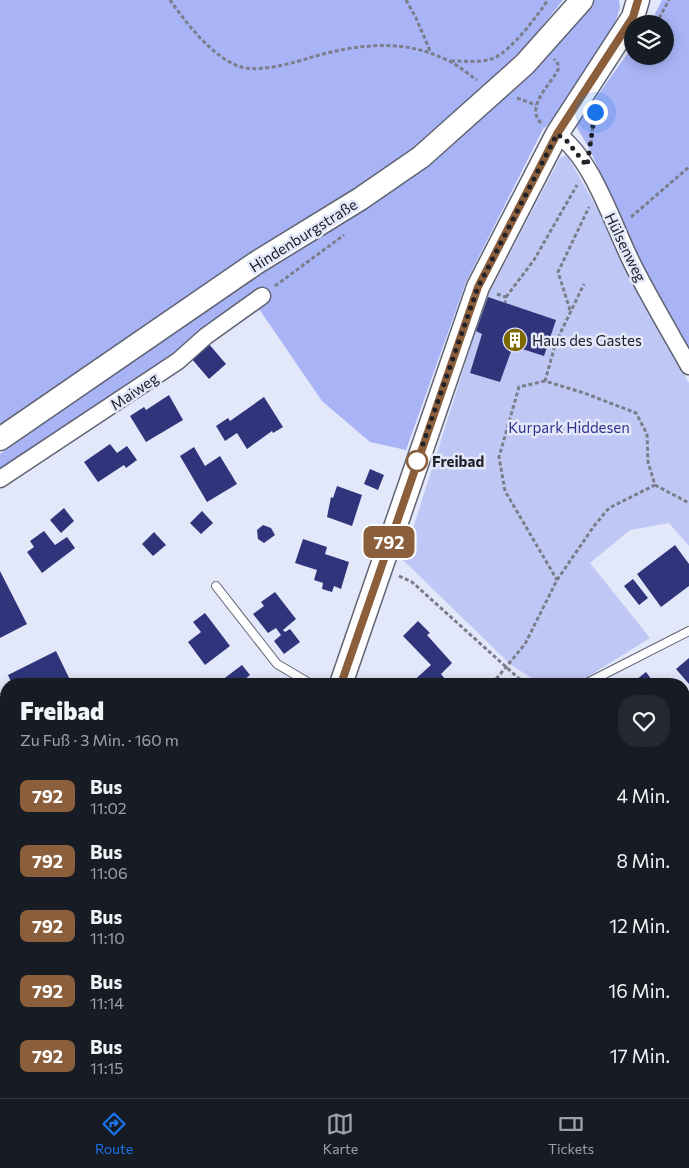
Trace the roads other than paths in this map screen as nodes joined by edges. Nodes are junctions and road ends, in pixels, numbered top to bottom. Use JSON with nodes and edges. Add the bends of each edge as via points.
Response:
{"nodes":[{"id":1,"x":582,"y":0,"type":"edge"},
{"id":2,"x":638,"y":0,"type":"edge"},
{"id":3,"x":557,"y":134,"type":"junction"},
{"id":4,"x":262,"y":296,"type":"dead end"},
{"id":5,"x":689,"y":366,"type":"edge"},
{"id":6,"x":0,"y":439,"type":"edge"},
{"id":7,"x":0,"y":480,"type":"edge"},
{"id":8,"x":216,"y":586,"type":"dead end"},
{"id":9,"x":689,"y":631,"type":"edge"},
{"id":10,"x":302,"y":678,"type":"edge"},
{"id":11,"x":343,"y":678,"type":"edge"},
{"id":12,"x":596,"y":678,"type":"edge"}],
"edges":[{"from":1,"to":6,"type":"main road","name":"Hindenburgstraße","via":[[525,64],[421,157],[256,263]]},
{"from":2,"to":3,"type":"main road","via":[[633,17]]},
{"from":3,"to":5,"type":"street","name":"Hülsenweg","via":[[587,166],[616,230]]},
{"from":3,"to":11,"type":"main road","via":[[478,287]]},
{"from":4,"to":7,"type":"street","name":"Maiweg","via":[[206,336],[178,361]]},
{"from":8,"to":10,"type":"lane","via":[[277,664]]},
{"from":9,"to":12,"type":"lane"}]}
